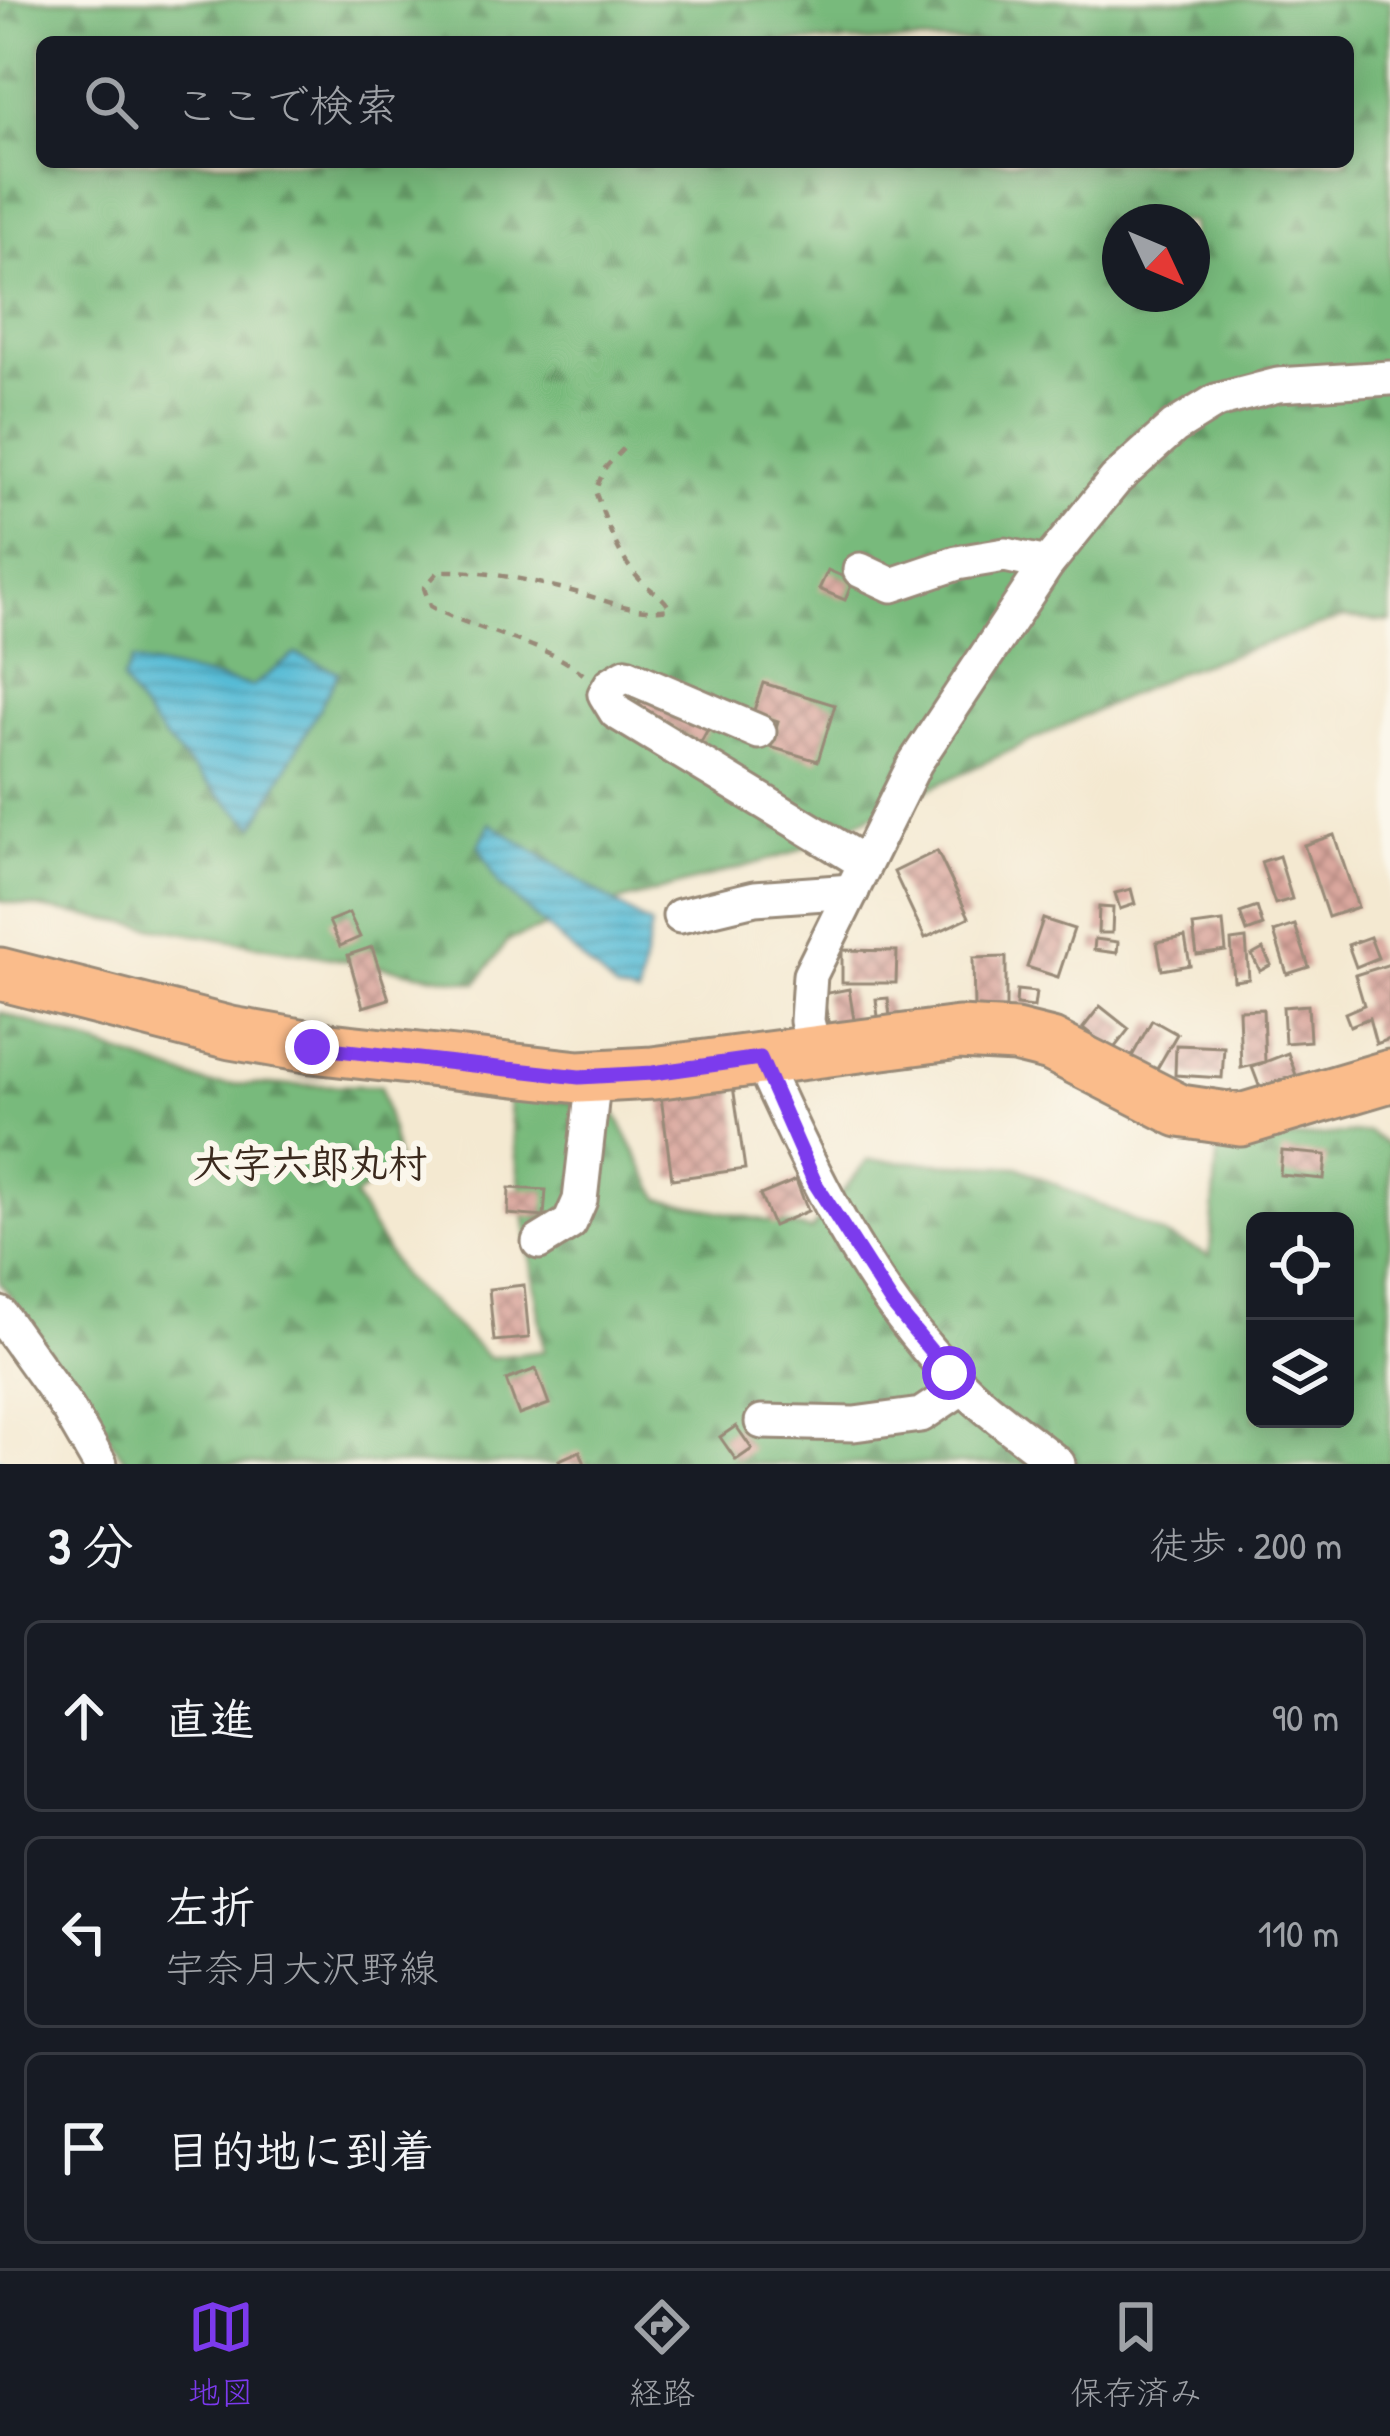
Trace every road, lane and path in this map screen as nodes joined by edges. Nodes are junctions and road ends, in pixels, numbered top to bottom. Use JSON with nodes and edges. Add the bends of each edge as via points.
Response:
{"nodes":[{"id":1,"x":1390,"y":378,"type":"edge"},
{"id":2,"x":623,"y":448,"type":"dead end"},
{"id":3,"x":1047,"y":564,"type":"junction"},
{"id":4,"x":860,"y":570,"type":"dead end"},
{"id":5,"x":605,"y":694,"type":"junction"},
{"id":6,"x":759,"y":733,"type":"dead end"},
{"id":7,"x":858,"y":877,"type":"junction"},
{"id":8,"x":680,"y":916,"type":"dead end"},
{"id":9,"x":0,"y":974,"type":"edge"},
{"id":10,"x":815,"y":1051,"type":"junction"},
{"id":11,"x":760,"y":1058,"type":"junction"},
{"id":12,"x":594,"y":1076,"type":"junction"},
{"id":13,"x":1390,"y":1076,"type":"edge"},
{"id":14,"x":539,"y":1242,"type":"dead end"},
{"id":15,"x":0,"y":1314,"type":"edge"},
{"id":16,"x":963,"y":1387,"type":"junction"},
{"id":17,"x":762,"y":1422,"type":"dead end"},
{"id":18,"x":100,"y":1464,"type":"edge"},
{"id":19,"x":1058,"y":1464,"type":"edge"}],
"edges":[{"from":1,"to":3,"type":"street","via":[[1278,385],[1216,401],[1116,479]]},
{"from":2,"to":5,"type":"path","via":[[595,491],[640,580],[670,609],[645,613],[470,570],[440,571],[424,588],[430,606],[574,667]]},
{"from":3,"to":4,"type":"street","via":[[1005,555],[892,585]]},
{"from":3,"to":7,"type":"street","via":[[915,763]]},
{"from":5,"to":6,"type":"street","via":[[626,675]]},
{"from":5,"to":7,"type":"street","via":[[616,712]]},
{"from":7,"to":8,"type":"street"},
{"from":7,"to":10,"type":"street","via":[[810,975],[807,1022]]},
{"from":9,"to":12,"type":"main road","via":[[231,1034]]},
{"from":10,"to":11,"type":"main road"},
{"from":10,"to":13,"type":"main road","via":[[958,1033],[1016,1036],[1051,1045],[1180,1112],[1212,1119],[1241,1120]]},
{"from":11,"to":12,"type":"main road"},
{"from":11,"to":16,"type":"street","via":[[815,1183],[893,1305]]},
{"from":12,"to":14,"type":"street","via":[[580,1200],[570,1223]]},
{"from":15,"to":18,"type":"street"},
{"from":16,"to":17,"type":"street","via":[[921,1415],[854,1424]]},
{"from":16,"to":19,"type":"street"}]}
